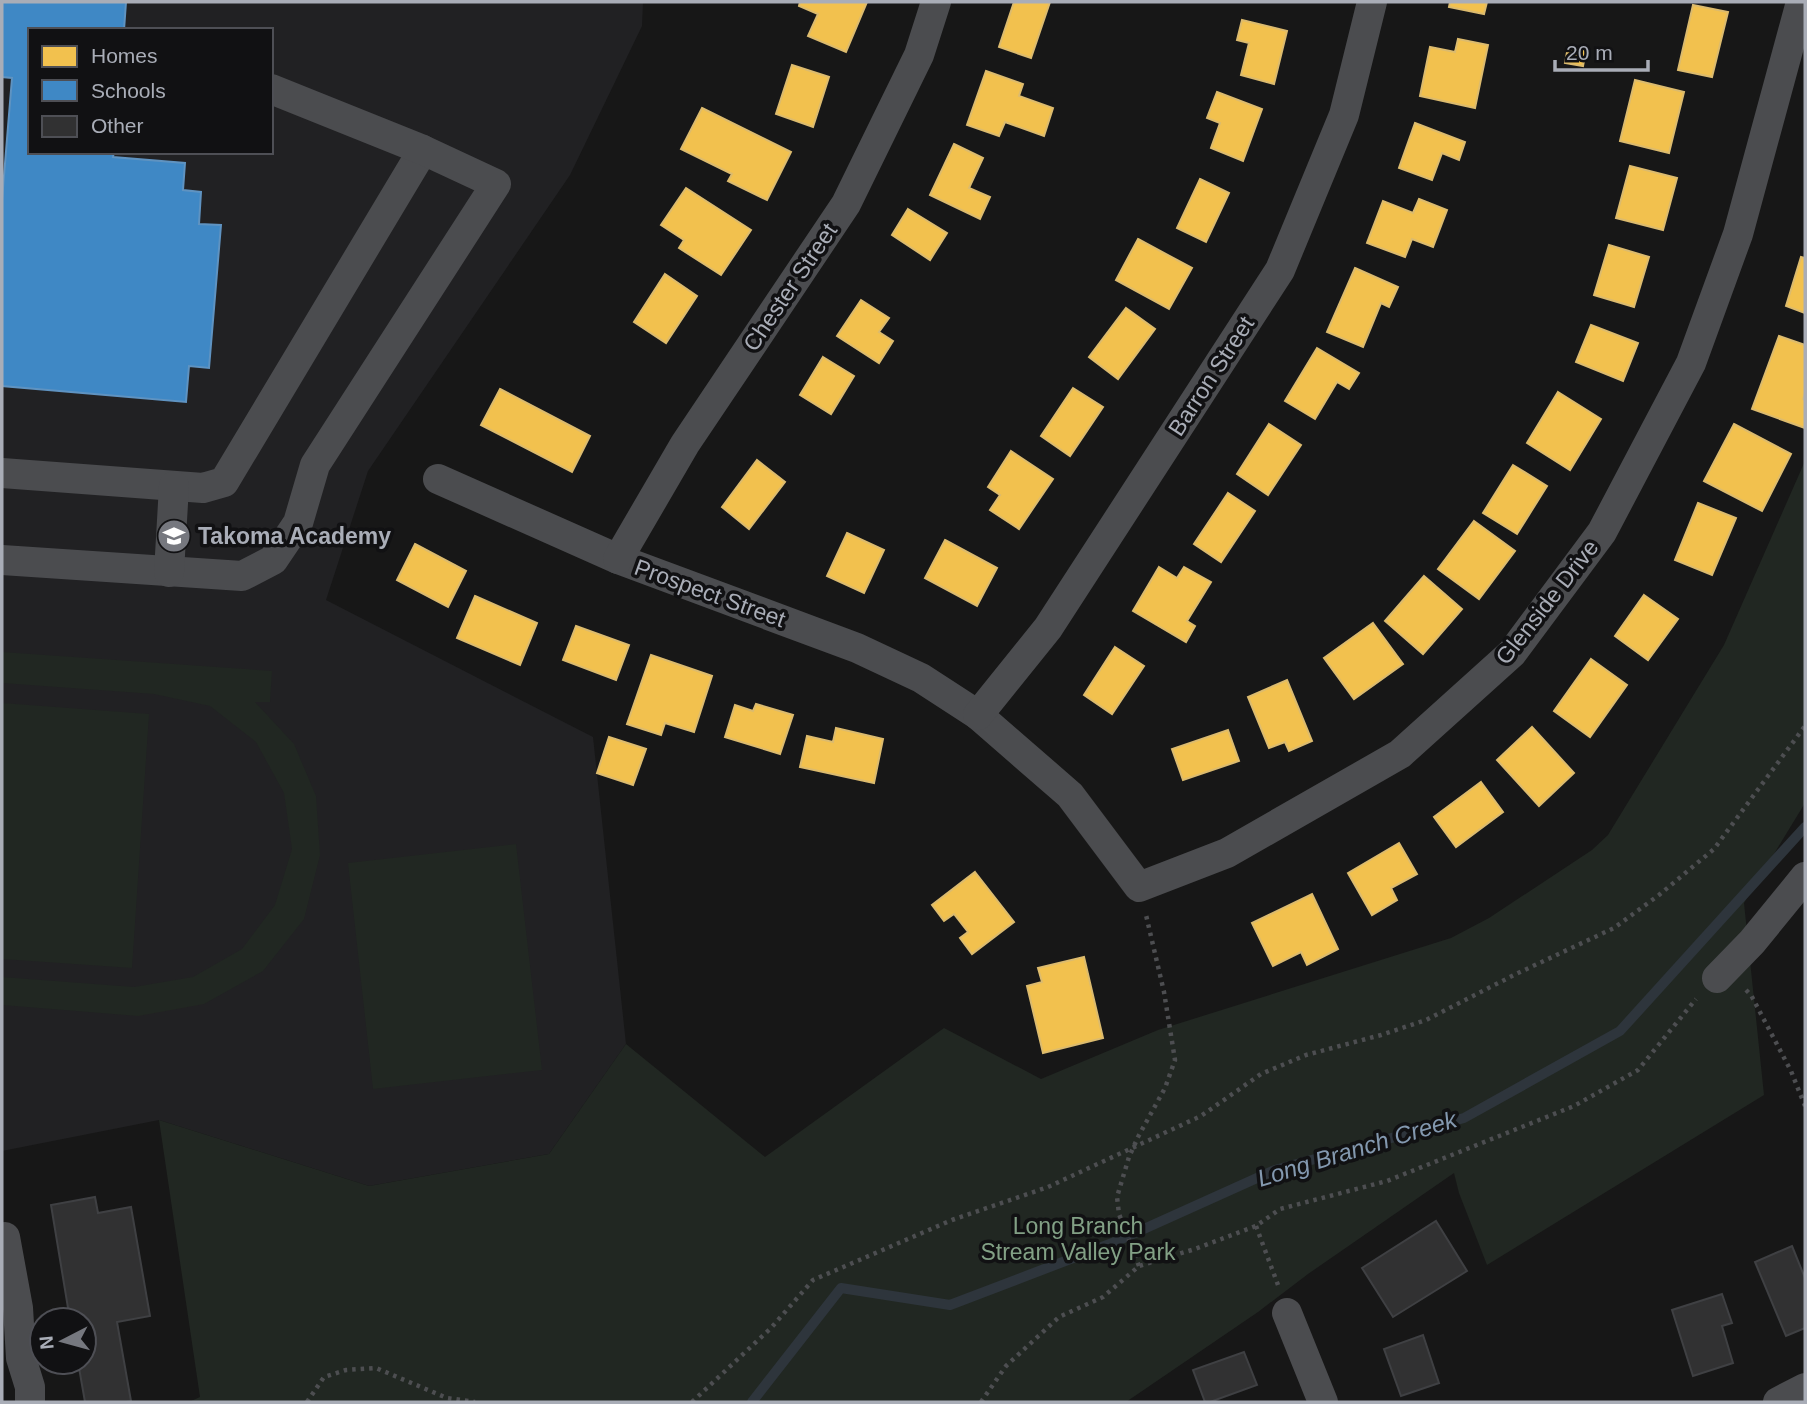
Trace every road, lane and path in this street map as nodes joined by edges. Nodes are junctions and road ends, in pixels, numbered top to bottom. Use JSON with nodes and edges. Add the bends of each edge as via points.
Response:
{"nodes":[{"id":1,"x":936,"y":2,"type":"edge"},
{"id":2,"x":1372,"y":2,"type":"edge"},
{"id":3,"x":1801,"y":2,"type":"edge"},
{"id":4,"x":273,"y":90,"type":"edge"},
{"id":5,"x":423,"y":150,"type":"junction"},
{"id":6,"x":2,"y":473,"type":"edge"},
{"id":7,"x":438,"y":478,"type":"dead end"},
{"id":8,"x":174,"y":486,"type":"junction"},
{"id":9,"x":618,"y":559,"type":"junction"},
{"id":10,"x":2,"y":560,"type":"edge"},
{"id":11,"x":169,"y":572,"type":"junction"},
{"id":12,"x":978,"y":715,"type":"junction"},
{"id":13,"x":1805,"y":726,"type":"edge"},
{"id":14,"x":1805,"y":877,"type":"edge"},
{"id":15,"x":1139,"y":887,"type":"junction"},
{"id":16,"x":1717,"y":978,"type":"junction"},
{"id":17,"x":1805,"y":1106,"type":"edge"},
{"id":18,"x":1134,"y":1147,"type":"junction"},
{"id":19,"x":1256,"y":1226,"type":"junction"},
{"id":20,"x":5,"y":1237,"type":"dead end"},
{"id":21,"x":1139,"y":1266,"type":"junction"},
{"id":22,"x":1287,"y":1313,"type":"joint"},
{"id":23,"x":11,"y":1359,"type":"edge"},
{"id":24,"x":1805,"y":1388,"type":"edge"},
{"id":25,"x":30,"y":1402,"type":"edge"},
{"id":26,"x":307,"y":1402,"type":"edge"},
{"id":27,"x":475,"y":1402,"type":"edge"},
{"id":28,"x":692,"y":1402,"type":"edge"},
{"id":29,"x":981,"y":1402,"type":"edge"},
{"id":30,"x":1323,"y":1402,"type":"edge"},
{"id":31,"x":1777,"y":1402,"type":"edge"}],
"edges":[{"from":1,"to":9,"type":"street","name":"Chester Street","via":[[919,55],[846,204],[685,444]]},
{"from":2,"to":12,"type":"street","name":"Barron Street","via":[[1344,115],[1280,270],[1048,628]]},
{"from":3,"to":15,"type":"street","name":"Glenside Drive","via":[[1738,234],[1691,363],[1602,532],[1512,653],[1400,754],[1227,853]]},
{"from":4,"to":5,"type":"street"},
{"from":5,"to":8,"type":"street","via":[[223,482],[204,488]]},
{"from":5,"to":11,"type":"street","via":[[496,184],[314,465],[298,523],[273,560],[242,576]]},
{"from":6,"to":8,"type":"street"},
{"from":7,"to":9,"type":"street","name":"Prospect Street"},
{"from":8,"to":11,"type":"street"},
{"from":9,"to":12,"type":"street","name":"Prospect Street","via":[[857,648],[921,678]]},
{"from":10,"to":11,"type":"street"},
{"from":12,"to":15,"type":"street","via":[[1070,795]]},
{"from":13,"to":18,"type":"path","via":[[1714,849],[1614,929],[1426,1020],[1306,1055],[1261,1074],[1201,1116]]},
{"from":14,"to":16,"type":"street"},
{"from":15,"to":18,"type":"path","via":[[1175,1060]]},
{"from":16,"to":17,"type":"path","via":[[1739,984],[1751,995]]},
{"from":16,"to":19,"type":"path","via":[[1638,1070],[1574,1106],[1387,1181],[1280,1209]]},
{"from":18,"to":21,"type":"path","via":[[1117,1197]]},
{"from":18,"to":28,"type":"path","via":[[1048,1187],[952,1220],[813,1280],[771,1328]]},
{"from":19,"to":21,"type":"path"},
{"from":19,"to":22,"type":"path"},
{"from":20,"to":23,"type":"street","via":[[18,1308]]},
{"from":21,"to":29,"type":"path","via":[[1103,1297],[1059,1317],[1006,1366]]},
{"from":22,"to":30,"type":"street"},
{"from":23,"to":25,"type":"street","via":[[30,1387]]},
{"from":24,"to":31,"type":"street"},
{"from":26,"to":27,"type":"path","via":[[324,1377],[376,1368],[447,1398]]}]}
